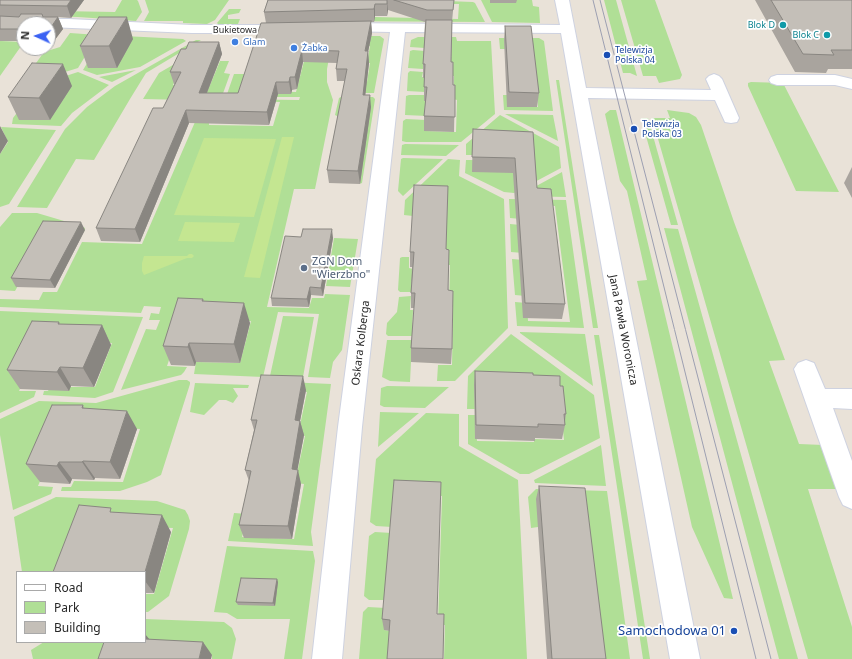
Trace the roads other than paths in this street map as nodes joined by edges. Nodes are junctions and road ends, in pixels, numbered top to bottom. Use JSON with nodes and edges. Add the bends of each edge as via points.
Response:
{"nodes":[{"id":1,"x":562,"y":0,"type":"edge"},
{"id":2,"x":0,"y":22,"type":"edge"},
{"id":3,"x":301,"y":28,"type":"edge"},
{"id":4,"x":325,"y":28,"type":"edge"},
{"id":5,"x":398,"y":28,"type":"junction"},
{"id":6,"x":567,"y":29,"type":"junction"},
{"id":7,"x":714,"y":79,"type":"dead end"},
{"id":8,"x":777,"y":80,"type":"dead end"},
{"id":9,"x":852,"y":84,"type":"edge"},
{"id":10,"x":579,"y":94,"type":"junction"},
{"id":11,"x":722,"y":95,"type":"junction"},
{"id":12,"x":731,"y":118,"type":"dead end"},
{"id":13,"x":806,"y":369,"type":"dead end"},
{"id":14,"x":817,"y":398,"type":"junction"},
{"id":15,"x":852,"y":399,"type":"edge"},
{"id":16,"x":852,"y":497,"type":"edge"},
{"id":17,"x":327,"y":659,"type":"edge"},
{"id":18,"x":685,"y":659,"type":"edge"}],
"edges":[{"from":1,"to":6,"type":"street","name":"Jana Pawła Woronicza"},
{"from":2,"to":3,"type":"street","name":"Bukietowa","via":[[192,30]]},
{"from":4,"to":5,"type":"street"},
{"from":5,"to":6,"type":"street"},
{"from":5,"to":17,"type":"street","name":"Oskara Kolberga","via":[[350,427]]},
{"from":6,"to":10,"type":"street","name":"Jana Pawła Woronicza"},
{"from":7,"to":11,"type":"street"},
{"from":8,"to":9,"type":"street","via":[[834,80]]},
{"from":10,"to":11,"type":"street"},
{"from":10,"to":18,"type":"street","name":"Jana Pawła Woronicza"},
{"from":11,"to":12,"type":"street"},
{"from":13,"to":14,"type":"street"},
{"from":14,"to":15,"type":"street"},
{"from":14,"to":16,"type":"street"}]}
